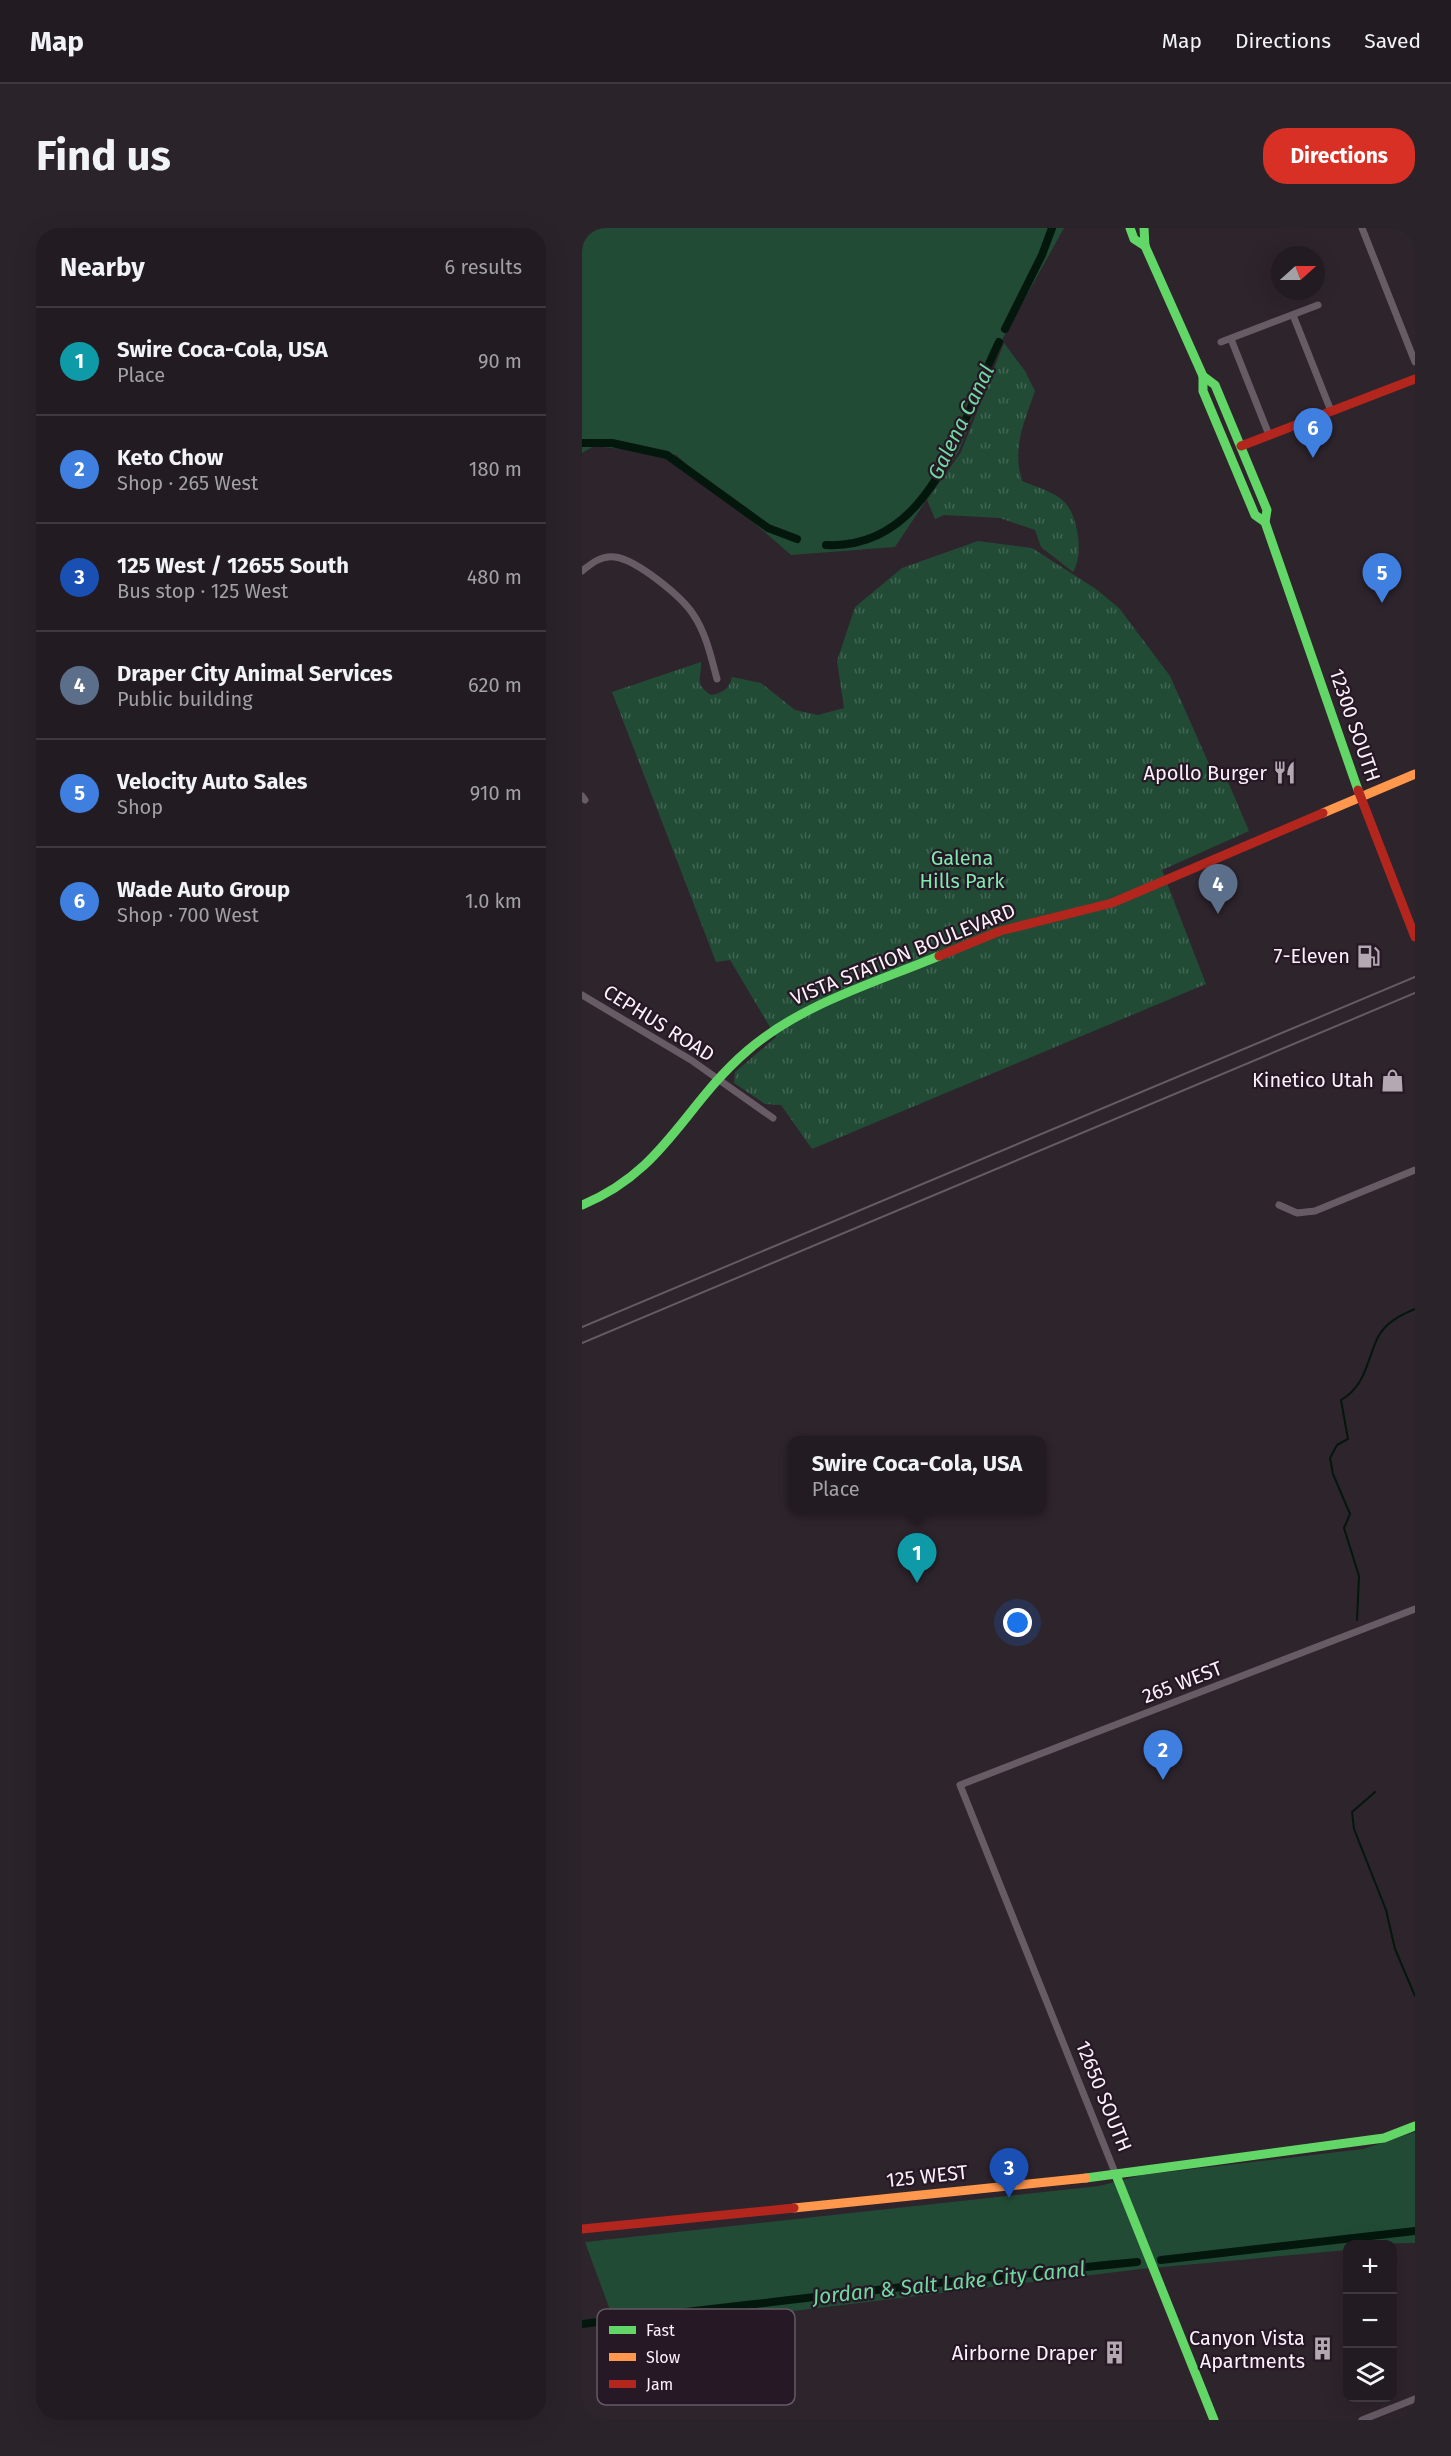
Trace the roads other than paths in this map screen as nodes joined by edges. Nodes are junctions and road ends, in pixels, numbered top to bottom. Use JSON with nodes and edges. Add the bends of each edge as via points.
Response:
{"nodes":[{"id":1,"x":1130,"y":228,"type":"edge"},
{"id":2,"x":1144,"y":228,"type":"edge"},
{"id":3,"x":1362,"y":228,"type":"edge"},
{"id":4,"x":1145,"y":246,"type":"junction"},
{"id":5,"x":1318,"y":305,"type":"dead end"},
{"id":6,"x":1293,"y":315,"type":"junction"},
{"id":7,"x":1232,"y":339,"type":"junction"},
{"id":8,"x":1221,"y":342,"type":"dead end"},
{"id":9,"x":1415,"y":362,"type":"edge"},
{"id":10,"x":1203,"y":376,"type":"junction"},
{"id":11,"x":1415,"y":379,"type":"edge"},
{"id":12,"x":1331,"y":411,"type":"junction"},
{"id":13,"x":1269,"y":435,"type":"junction"},
{"id":14,"x":1241,"y":446,"type":"junction"},
{"id":15,"x":1264,"y":522,"type":"junction"},
{"id":16,"x":582,"y":571,"type":"edge"},
{"id":17,"x":717,"y":679,"type":"dead end"},
{"id":18,"x":1415,"y":774,"type":"edge"},
{"id":19,"x":1360,"y":797,"type":"junction"},
{"id":20,"x":1415,"y":937,"type":"edge"},
{"id":21,"x":582,"y":995,"type":"edge"},
{"id":22,"x":718,"y":1081,"type":"junction"},
{"id":23,"x":773,"y":1118,"type":"dead end"},
{"id":24,"x":1415,"y":1170,"type":"edge"},
{"id":25,"x":582,"y":1205,"type":"edge"},
{"id":26,"x":1279,"y":1205,"type":"dead end"},
{"id":27,"x":1415,"y":1610,"type":"edge"},
{"id":28,"x":960,"y":1785,"type":"joint"},
{"id":29,"x":1415,"y":2126,"type":"edge"},
{"id":30,"x":1116,"y":2175,"type":"junction"},
{"id":31,"x":582,"y":2229,"type":"edge"},
{"id":32,"x":1415,"y":2399,"type":"edge"},
{"id":33,"x":1214,"y":2420,"type":"edge"},
{"id":34,"x":1362,"y":2420,"type":"edge"}],
"edges":[{"from":1,"to":4,"type":"main road","via":[[1134,239]]},
{"from":2,"to":4,"type":"main road"},
{"from":3,"to":9,"type":"street"},
{"from":4,"to":10,"type":"main road","name":"12300 SOUTH"},
{"from":5,"to":6,"type":"street"},
{"from":6,"to":7,"type":"street"},
{"from":6,"to":12,"type":"street"},
{"from":7,"to":8,"type":"street"},
{"from":7,"to":13,"type":"street"},
{"from":10,"to":14,"type":"main road","name":"12300 SOUTH","via":[[1215,385]]},
{"from":10,"to":15,"type":"main road","name":"12300 SOUTH","via":[[1203,391],[1220,432],[1255,515]]},
{"from":11,"to":12,"type":"main road"},
{"from":12,"to":13,"type":"main road"},
{"from":13,"to":14,"type":"main road"},
{"from":14,"to":15,"type":"main road","name":"12300 SOUTH","via":[[1267,510]]},
{"from":15,"to":19,"type":"main road","name":"12300 SOUTH"},
{"from":16,"to":17,"type":"street","via":[[598,559],[613,556],[627,560],[681,599],[701,629]]},
{"from":18,"to":19,"type":"main road","name":"VISTA STATION BOULEVARD"},
{"from":19,"to":20,"type":"main road","name":"12300 SOUTH"},
{"from":19,"to":22,"type":"main road","name":"VISTA STATION BOULEVARD","via":[[1112,903],[1000,931],[799,1014],[771,1031]]},
{"from":21,"to":22,"type":"street","name":"CEPHUS ROAD","via":[[681,1054]]},
{"from":22,"to":23,"type":"street","name":"CEPHUS ROAD"},
{"from":22,"to":25,"type":"main road","name":"VISTA STATION BOULEVARD","via":[[651,1163],[610,1195]]},
{"from":24,"to":26,"type":"street","via":[[1315,1211],[1297,1214]]},
{"from":27,"to":28,"type":"street","name":"265 WEST"},
{"from":28,"to":30,"type":"street","name":"12650 SOUTH"},
{"from":29,"to":30,"type":"main road","name":"125 WEST","via":[[1384,2138]]},
{"from":30,"to":31,"type":"main road","name":"125 WEST"},
{"from":30,"to":33,"type":"main road","name":"12650 SOUTH"},
{"from":32,"to":34,"type":"street"}]}
